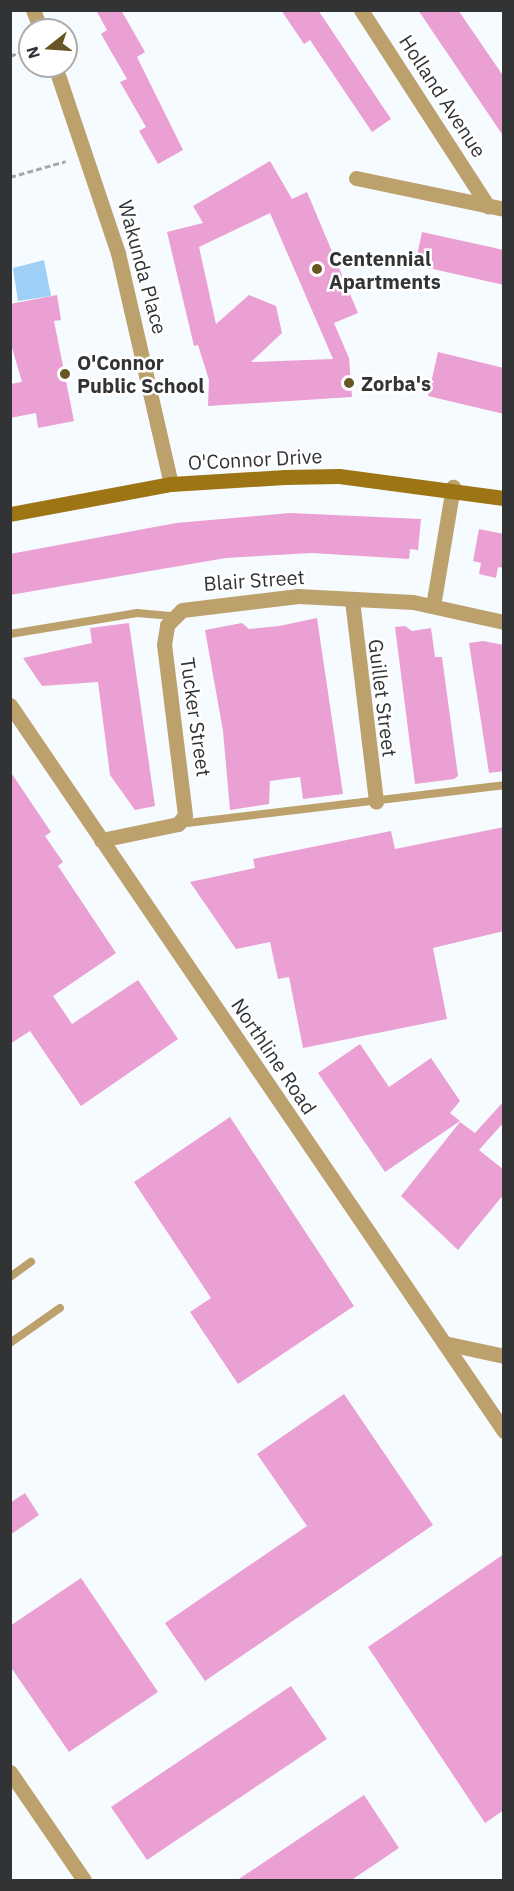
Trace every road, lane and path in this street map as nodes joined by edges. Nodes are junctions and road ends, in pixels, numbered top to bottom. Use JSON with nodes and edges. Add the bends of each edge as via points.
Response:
{"nodes":[{"id":1,"x":361,"y":10,"type":"edge"},
{"id":2,"x":59,"y":78,"type":"edge"},
{"id":3,"x":66,"y":160,"type":"dead end"},
{"id":4,"x":11,"y":176,"type":"edge"},
{"id":5,"x":356,"y":178,"type":"dead end"},
{"id":6,"x":496,"y":207,"type":"edge"},
{"id":7,"x":171,"y":484,"type":"junction"},
{"id":8,"x":453,"y":487,"type":"junction"},
{"id":9,"x":504,"y":498,"type":"edge"},
{"id":10,"x":10,"y":514,"type":"edge"},
{"id":11,"x":352,"y":600,"type":"junction"},
{"id":12,"x":433,"y":606,"type":"junction"},
{"id":13,"x":172,"y":616,"type":"junction"},
{"id":14,"x":504,"y":622,"type":"edge"},
{"id":15,"x":10,"y":634,"type":"edge"},
{"id":16,"x":10,"y":705,"type":"edge"},
{"id":17,"x":504,"y":785,"type":"edge"},
{"id":18,"x":376,"y":802,"type":"junction"},
{"id":19,"x":178,"y":824,"type":"junction"},
{"id":20,"x":101,"y":840,"type":"junction"},
{"id":21,"x":32,"y":1262,"type":"dead end"},
{"id":22,"x":10,"y":1277,"type":"edge"},
{"id":23,"x":60,"y":1308,"type":"dead end"},
{"id":24,"x":10,"y":1343,"type":"edge"},
{"id":25,"x":444,"y":1343,"type":"junction"},
{"id":26,"x":504,"y":1356,"type":"edge"},
{"id":27,"x":504,"y":1431,"type":"edge"},
{"id":28,"x":13,"y":1782,"type":"edge"},
{"id":29,"x":84,"y":1881,"type":"edge"}],
"edges":[{"from":1,"to":6,"type":"street","name":"Holland Avenue"},
{"from":2,"to":7,"type":"street","name":"Wakunda Place","via":[[118,252]]},
{"from":3,"to":4,"type":"path"},
{"from":5,"to":6,"type":"street"},
{"from":7,"to":8,"type":"main road","name":"O'Connor Drive","via":[[339,476]]},
{"from":7,"to":10,"type":"main road","name":"O'Connor Drive"},
{"from":8,"to":9,"type":"main road","name":"O'Connor Drive"},
{"from":8,"to":12,"type":"street"},
{"from":11,"to":12,"type":"street","name":"Blair Street"},
{"from":11,"to":13,"type":"street","name":"Blair Street","via":[[262,598],[192,606]]},
{"from":11,"to":18,"type":"street","name":"Guillet Street"},
{"from":12,"to":14,"type":"street","name":"Blair Street"},
{"from":13,"to":15,"type":"lane","name":"Blair Street","via":[[137,613]]},
{"from":13,"to":19,"type":"street","name":"Tucker Street","via":[[164,645],[186,796]]},
{"from":16,"to":20,"type":"street","name":"Northline Road"},
{"from":17,"to":18,"type":"lane"},
{"from":18,"to":19,"type":"lane"},
{"from":19,"to":20,"type":"street"},
{"from":20,"to":25,"type":"street","name":"Northline Road"},
{"from":21,"to":22,"type":"lane"},
{"from":23,"to":24,"type":"lane"},
{"from":25,"to":26,"type":"street"},
{"from":25,"to":27,"type":"street","name":"Northline Road"},
{"from":28,"to":29,"type":"street"}]}
